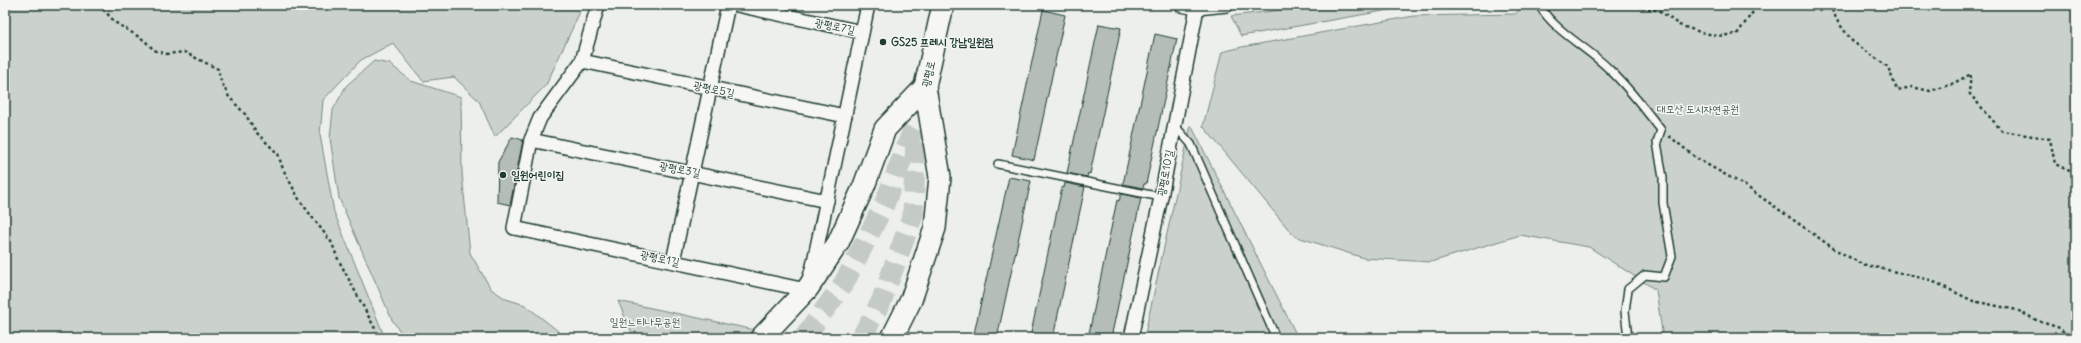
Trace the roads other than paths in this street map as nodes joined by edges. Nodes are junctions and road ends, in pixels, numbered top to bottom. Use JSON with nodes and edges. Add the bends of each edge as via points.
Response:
{"nodes":[{"id":1,"x":598,"y":5,"type":"edge"},
{"id":2,"x":728,"y":5,"type":"edge"},
{"id":3,"x":737,"y":5,"type":"edge"},
{"id":4,"x":868,"y":5,"type":"edge"},
{"id":5,"x":943,"y":5,"type":"edge"},
{"id":6,"x":1181,"y":5,"type":"edge"},
{"id":7,"x":1227,"y":5,"type":"edge"},
{"id":8,"x":1539,"y":5,"type":"edge"},
{"id":9,"x":1197,"y":8,"type":"junction"},
{"id":10,"x":862,"y":32,"type":"junction"},
{"id":11,"x":582,"y":61,"type":"junction"},
{"id":12,"x":925,"y":87,"type":"junction"},
{"id":13,"x":710,"y":88,"type":"junction"},
{"id":14,"x":845,"y":116,"type":"junction"},
{"id":15,"x":917,"y":120,"type":"tunnel mouth"},
{"id":16,"x":1174,"y":126,"type":"junction"},
{"id":17,"x":531,"y":140,"type":"junction"},
{"id":18,"x":998,"y":164,"type":"dead end"},
{"id":19,"x":693,"y":172,"type":"junction"},
{"id":20,"x":1161,"y":197,"type":"junction"},
{"id":21,"x":827,"y":201,"type":"junction"},
{"id":22,"x":673,"y":261,"type":"junction"},
{"id":23,"x":761,"y":338,"type":"edge"},
{"id":24,"x":892,"y":338,"type":"edge"},
{"id":25,"x":1131,"y":338,"type":"edge"},
{"id":26,"x":1276,"y":338,"type":"edge"},
{"id":27,"x":1628,"y":338,"type":"edge"}],
"edges":[{"from":1,"to":11,"type":"street"},
{"from":2,"to":13,"type":"street"},
{"from":3,"to":10,"type":"street","name":"광평로7길"},
{"from":4,"to":10,"type":"street"},
{"from":5,"to":12,"type":"main road","name":"광평로"},
{"from":6,"to":9,"type":"street"},
{"from":7,"to":9,"type":"street"},
{"from":8,"to":27,"type":"lane","via":[[1548,19],[1609,68],[1661,130],[1657,142],[1663,178],[1663,203],[1672,256],[1664,277],[1645,275],[1628,288],[1625,311]]},
{"from":9,"to":16,"type":"street","name":"광평로10길"},
{"from":10,"to":14,"type":"street"},
{"from":11,"to":13,"type":"street","name":"광평로5길"},
{"from":11,"to":17,"type":"street","via":[[540,118]]},
{"from":12,"to":15,"type":"main road","name":"광평로"},
{"from":12,"to":23,"type":"main road","via":[[885,129],[864,186],[838,244],[808,288]]},
{"from":12,"to":24,"type":"main road","via":[[940,177],[935,228],[911,300]]},
{"from":13,"to":14,"type":"street","name":"광평로5길"},
{"from":13,"to":19,"type":"street"},
{"from":14,"to":21,"type":"street"},
{"from":16,"to":20,"type":"street","name":"광평로10길"},
{"from":16,"to":26,"type":"lane","via":[[1191,144]]},
{"from":17,"to":19,"type":"street","name":"광평로3길"},
{"from":17,"to":22,"type":"street","name":"광평로1길","via":[[514,228]]},
{"from":18,"to":20,"type":"lane"},
{"from":19,"to":21,"type":"street","name":"광평로3길"},
{"from":19,"to":22,"type":"street"},
{"from":20,"to":25,"type":"street","name":"광평로10길"},
{"from":21,"to":22,"type":"street","name":"광평로1길","via":[[806,290]]}]}
